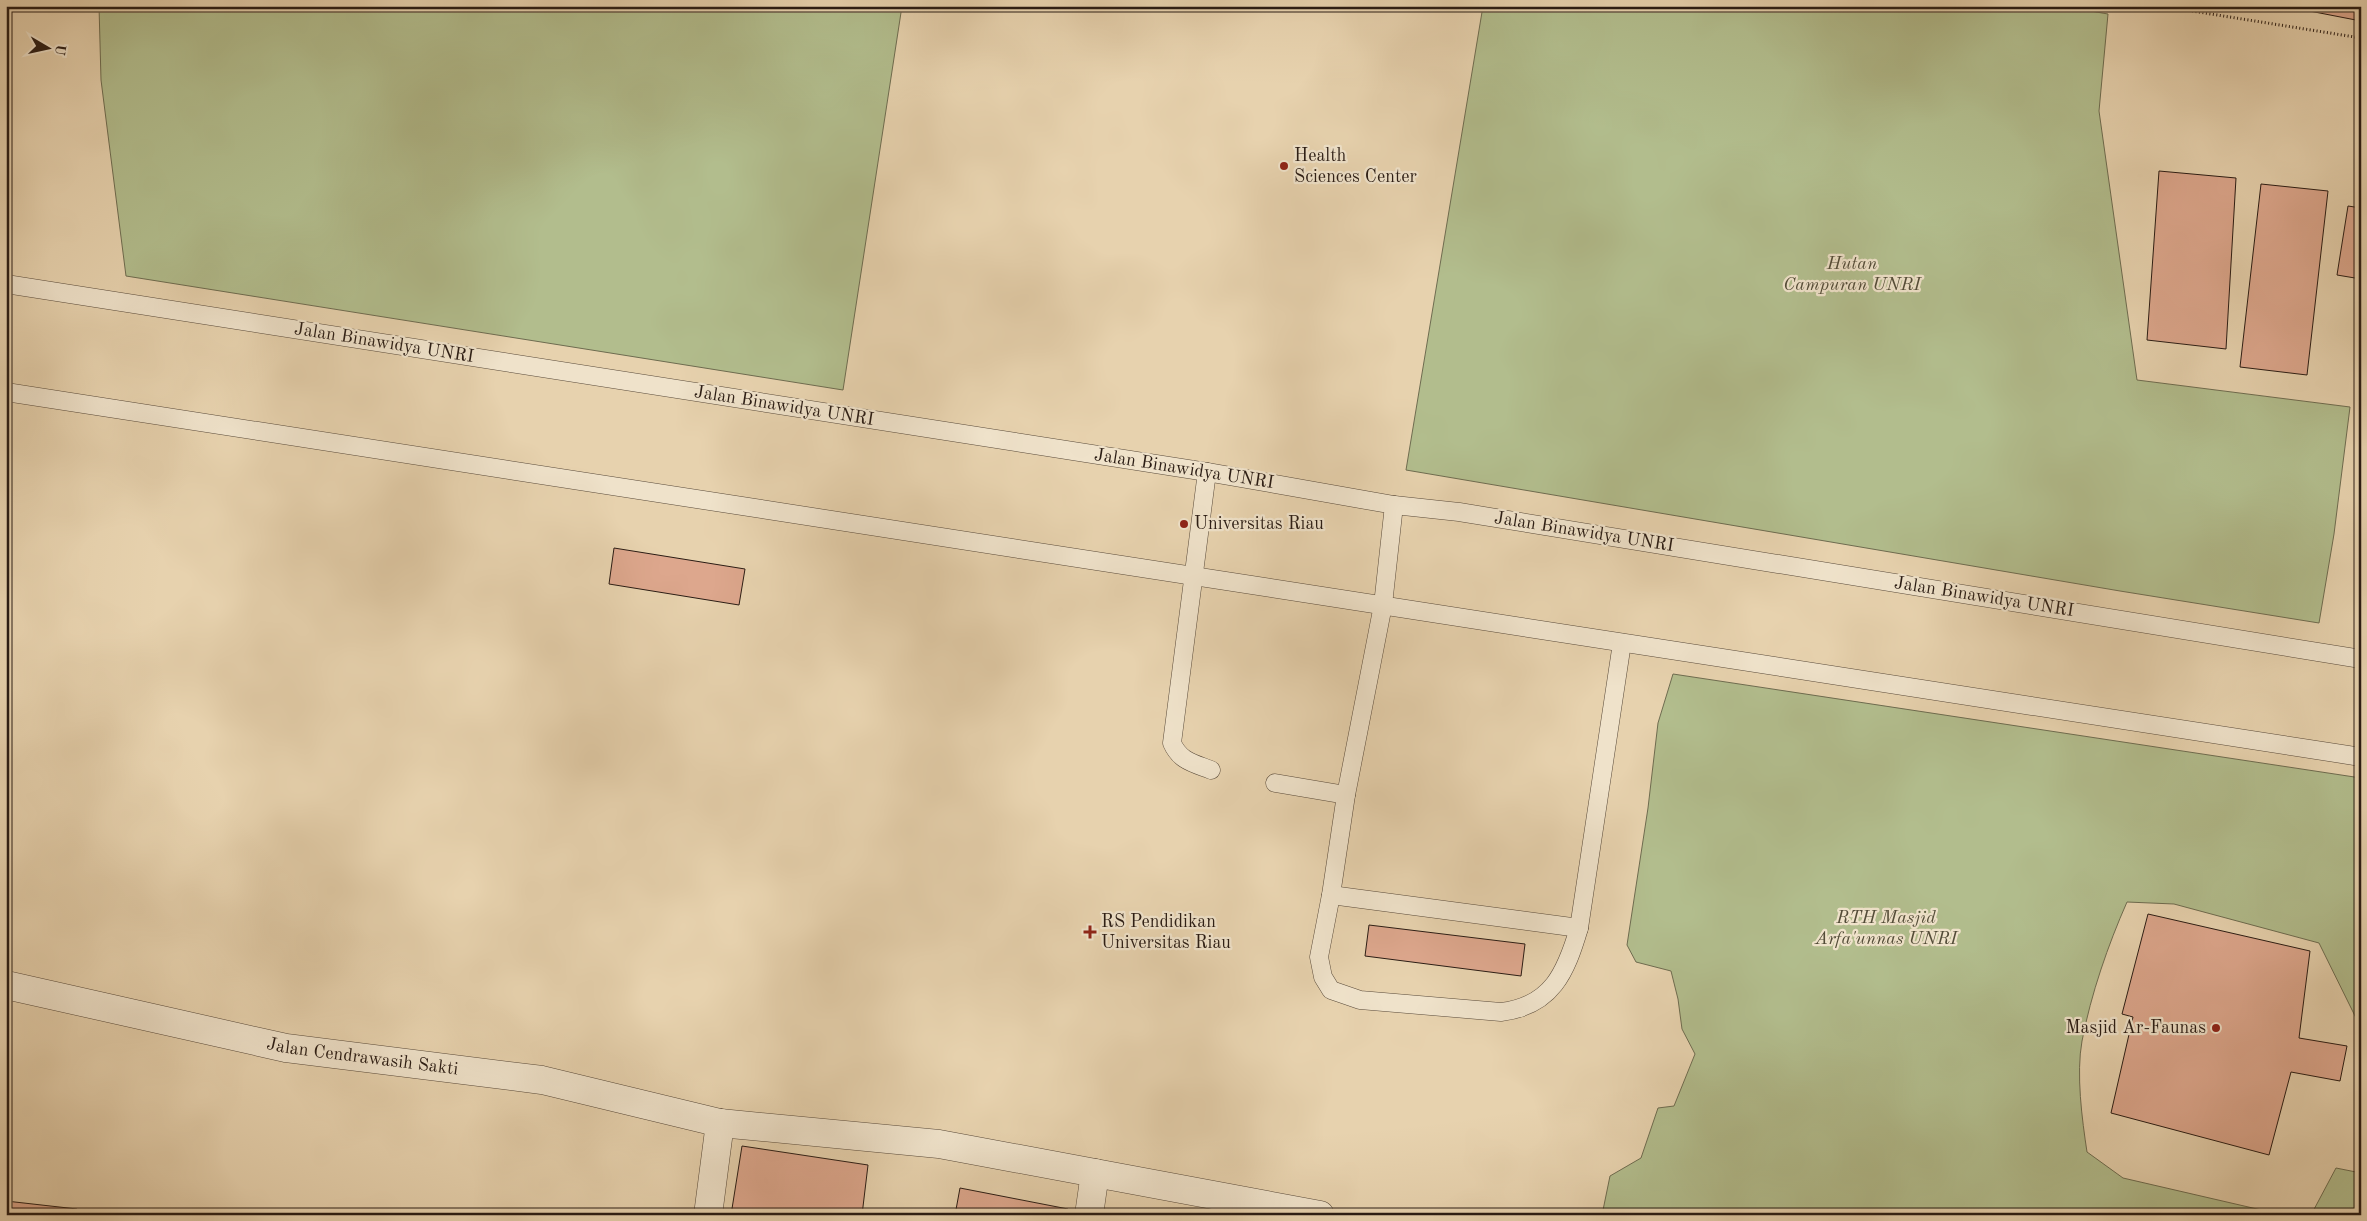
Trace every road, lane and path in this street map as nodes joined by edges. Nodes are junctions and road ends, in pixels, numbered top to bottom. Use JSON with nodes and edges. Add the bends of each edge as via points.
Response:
{"nodes":[{"id":1,"x":2161,"y":6,"type":"edge"},
{"id":2,"x":2361,"y":38,"type":"edge"},
{"id":3,"x":6,"y":284,"type":"edge"},
{"id":4,"x":6,"y":392,"type":"edge"},
{"id":5,"x":1207,"y":472,"type":"junction"},
{"id":6,"x":1394,"y":505,"type":"junction"},
{"id":7,"x":1194,"y":576,"type":"junction"},
{"id":8,"x":1383,"y":605,"type":"junction"},
{"id":9,"x":1622,"y":642,"type":"junction"},
{"id":10,"x":2361,"y":659,"type":"edge"},
{"id":11,"x":2361,"y":757,"type":"edge"},
{"id":12,"x":1211,"y":770,"type":"dead end"},
{"id":13,"x":1275,"y":783,"type":"dead end"},
{"id":14,"x":1346,"y":795,"type":"junction"},
{"id":15,"x":1331,"y":895,"type":"junction"},
{"id":16,"x":1579,"y":928,"type":"junction"},
{"id":17,"x":6,"y":985,"type":"edge"},
{"id":18,"x":720,"y":1123,"type":"junction"},
{"id":19,"x":1095,"y":1173,"type":"junction"},
{"id":20,"x":708,"y":1215,"type":"edge"},
{"id":21,"x":1089,"y":1215,"type":"edge"},
{"id":22,"x":1320,"y":1215,"type":"edge"}],
"edges":[{"from":1,"to":2,"type":"path"},
{"from":3,"to":5,"type":"lane","name":"Jalan Binawidya UNRI"},
{"from":4,"to":7,"type":"lane"},
{"from":5,"to":6,"type":"lane","name":"Jalan Binawidya UNRI"},
{"from":5,"to":7,"type":"lane"},
{"from":6,"to":8,"type":"lane"},
{"from":6,"to":10,"type":"lane","name":"Jalan Binawidya UNRI","via":[[1459,512]]},
{"from":7,"to":8,"type":"lane"},
{"from":7,"to":12,"type":"lane","via":[[1172,743],[1182,759]]},
{"from":8,"to":9,"type":"lane"},
{"from":8,"to":14,"type":"lane"},
{"from":9,"to":11,"type":"lane"},
{"from":9,"to":16,"type":"lane"},
{"from":13,"to":14,"type":"lane"},
{"from":14,"to":15,"type":"lane"},
{"from":15,"to":16,"type":"lane"},
{"from":15,"to":16,"type":"lane","via":[[1319,957],[1323,977],[1331,990],[1360,1000],[1501,1012],[1517,1010],[1536,1002],[1558,980],[1570,960]]},
{"from":17,"to":18,"type":"street","name":"Jalan Cendrawasih Sakti","via":[[286,1048],[542,1080]]},
{"from":18,"to":19,"type":"street","name":"Jalan Cendrawasih Sakti","via":[[939,1144]]},
{"from":18,"to":20,"type":"street"},
{"from":19,"to":21,"type":"street"},
{"from":19,"to":22,"type":"street","name":"Jalan Cendrawasih Sakti"}]}
